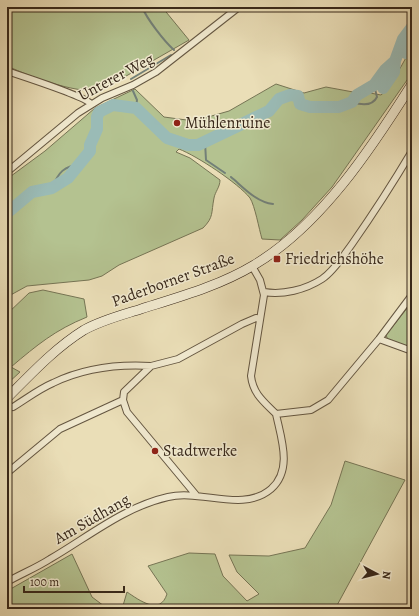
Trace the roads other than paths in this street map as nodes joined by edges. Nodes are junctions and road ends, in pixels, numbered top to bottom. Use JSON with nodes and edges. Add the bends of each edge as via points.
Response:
{"nodes":[{"id":1,"x":239,"y":7,"type":"edge"},
{"id":2,"x":7,"y":71,"type":"edge"},
{"id":3,"x":412,"y":84,"type":"edge"},
{"id":4,"x":91,"y":104,"type":"junction"},
{"id":5,"x":412,"y":151,"type":"edge"},
{"id":6,"x":7,"y":172,"type":"edge"},
{"id":7,"x":252,"y":266,"type":"junction"},
{"id":8,"x":264,"y":292,"type":"junction"},
{"id":9,"x":412,"y":295,"type":"edge"},
{"id":10,"x":260,"y":319,"type":"junction"},
{"id":11,"x":379,"y":339,"type":"junction"},
{"id":12,"x":412,"y":351,"type":"edge"},
{"id":13,"x":151,"y":366,"type":"junction"},
{"id":14,"x":7,"y":398,"type":"edge"},
{"id":15,"x":123,"y":400,"type":"junction"},
{"id":16,"x":13,"y":407,"type":"dead end"},
{"id":17,"x":276,"y":414,"type":"junction"},
{"id":18,"x":7,"y":473,"type":"edge"},
{"id":19,"x":196,"y":495,"type":"junction"},
{"id":20,"x":7,"y":582,"type":"edge"}],
"edges":[{"from":1,"to":4,"type":"street","name":"Unterer Weg","via":[[156,72]]},
{"from":2,"to":4,"type":"street","via":[[75,94]]},
{"from":3,"to":7,"type":"main road","name":"Paderborner Straße","via":[[327,202],[301,229]]},
{"from":4,"to":6,"type":"street","name":"Unterer Weg"},
{"from":5,"to":8,"type":"street","via":[[383,200],[346,252],[323,278],[305,287],[286,292]]},
{"from":7,"to":8,"type":"street"},
{"from":7,"to":14,"type":"main road","name":"Paderborner Straße","via":[[213,284],[104,321],[85,330],[57,349]]},
{"from":8,"to":10,"type":"street"},
{"from":9,"to":11,"type":"street"},
{"from":10,"to":13,"type":"street","via":[[252,319],[178,359]]},
{"from":10,"to":17,"type":"street","via":[[250,376],[255,393]]},
{"from":11,"to":12,"type":"street"},
{"from":11,"to":17,"type":"street","via":[[328,400],[311,410]]},
{"from":13,"to":15,"type":"street","via":[[124,392]]},
{"from":13,"to":16,"type":"street","via":[[122,365],[83,372],[53,383]]},
{"from":15,"to":18,"type":"street","via":[[60,429]]},
{"from":15,"to":19,"type":"street","via":[[127,412]]},
{"from":17,"to":19,"type":"street","name":"Am Südhang","via":[[285,460],[280,478],[272,488],[262,496],[243,501]]},
{"from":19,"to":20,"type":"street","name":"Am Südhang","via":[[170,496],[140,505],[51,559]]}]}
